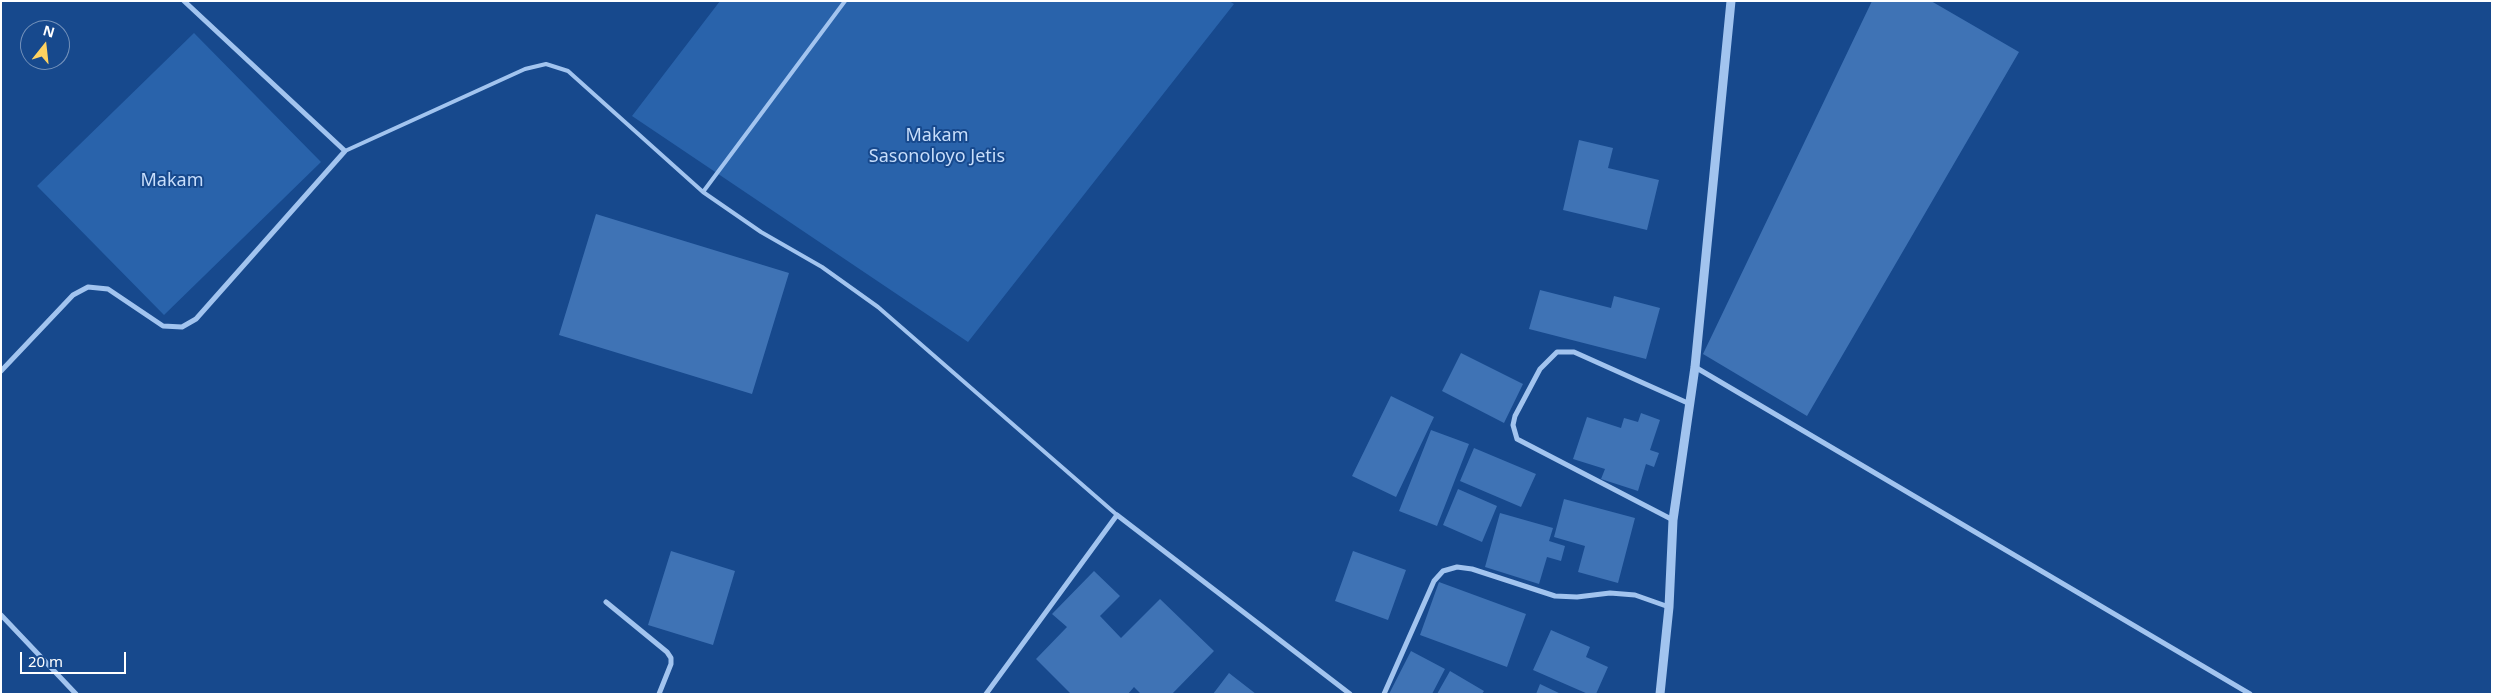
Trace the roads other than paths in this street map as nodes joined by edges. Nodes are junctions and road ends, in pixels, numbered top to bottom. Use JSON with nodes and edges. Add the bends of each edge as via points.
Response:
{"nodes":[{"id":1,"x":184,"y":1,"type":"edge"},
{"id":2,"x":845,"y":1,"type":"edge"},
{"id":3,"x":1731,"y":1,"type":"edge"},
{"id":4,"x":345,"y":151,"type":"junction"},
{"id":5,"x":703,"y":192,"type":"junction"},
{"id":6,"x":1695,"y":367,"type":"junction"},
{"id":7,"x":1,"y":371,"type":"edge"},
{"id":8,"x":1690,"y":404,"type":"junction"},
{"id":9,"x":1117,"y":515,"type":"junction"},
{"id":10,"x":1673,"y":520,"type":"junction"},
{"id":11,"x":606,"y":602,"type":"dead end"},
{"id":12,"x":1669,"y":607,"type":"junction"},
{"id":13,"x":1,"y":615,"type":"edge"},
{"id":14,"x":76,"y":694,"type":"edge"},
{"id":15,"x":659,"y":694,"type":"edge"},
{"id":16,"x":986,"y":694,"type":"edge"},
{"id":17,"x":1350,"y":694,"type":"edge"},
{"id":18,"x":1384,"y":694,"type":"edge"},
{"id":19,"x":1660,"y":694,"type":"edge"},
{"id":20,"x":2250,"y":694,"type":"edge"}],
"edges":[{"from":1,"to":4,"type":"street"},
{"from":2,"to":5,"type":"lane"},
{"from":3,"to":6,"type":"street"},
{"from":4,"to":5,"type":"lane","via":[[525,69],[546,64],[568,71]]},
{"from":4,"to":7,"type":"street","via":[[196,320],[182,327],[163,326],[108,289],[88,287],[73,295]]},
{"from":5,"to":9,"type":"lane","via":[[761,232],[822,267],[878,307]]},
{"from":6,"to":8,"type":"street"},
{"from":6,"to":20,"type":"street"},
{"from":8,"to":10,"type":"street"},
{"from":8,"to":10,"type":"street","via":[[1574,352],[1557,352],[1540,369],[1513,425],[1517,439]]},
{"from":9,"to":16,"type":"street"},
{"from":9,"to":17,"type":"street"},
{"from":10,"to":12,"type":"street"},
{"from":11,"to":15,"type":"street","via":[[671,658]]},
{"from":12,"to":18,"type":"street","via":[[1635,595],[1555,596],[1457,567],[1444,571],[1434,581]]},
{"from":12,"to":19,"type":"street"},
{"from":13,"to":14,"type":"street"}]}
